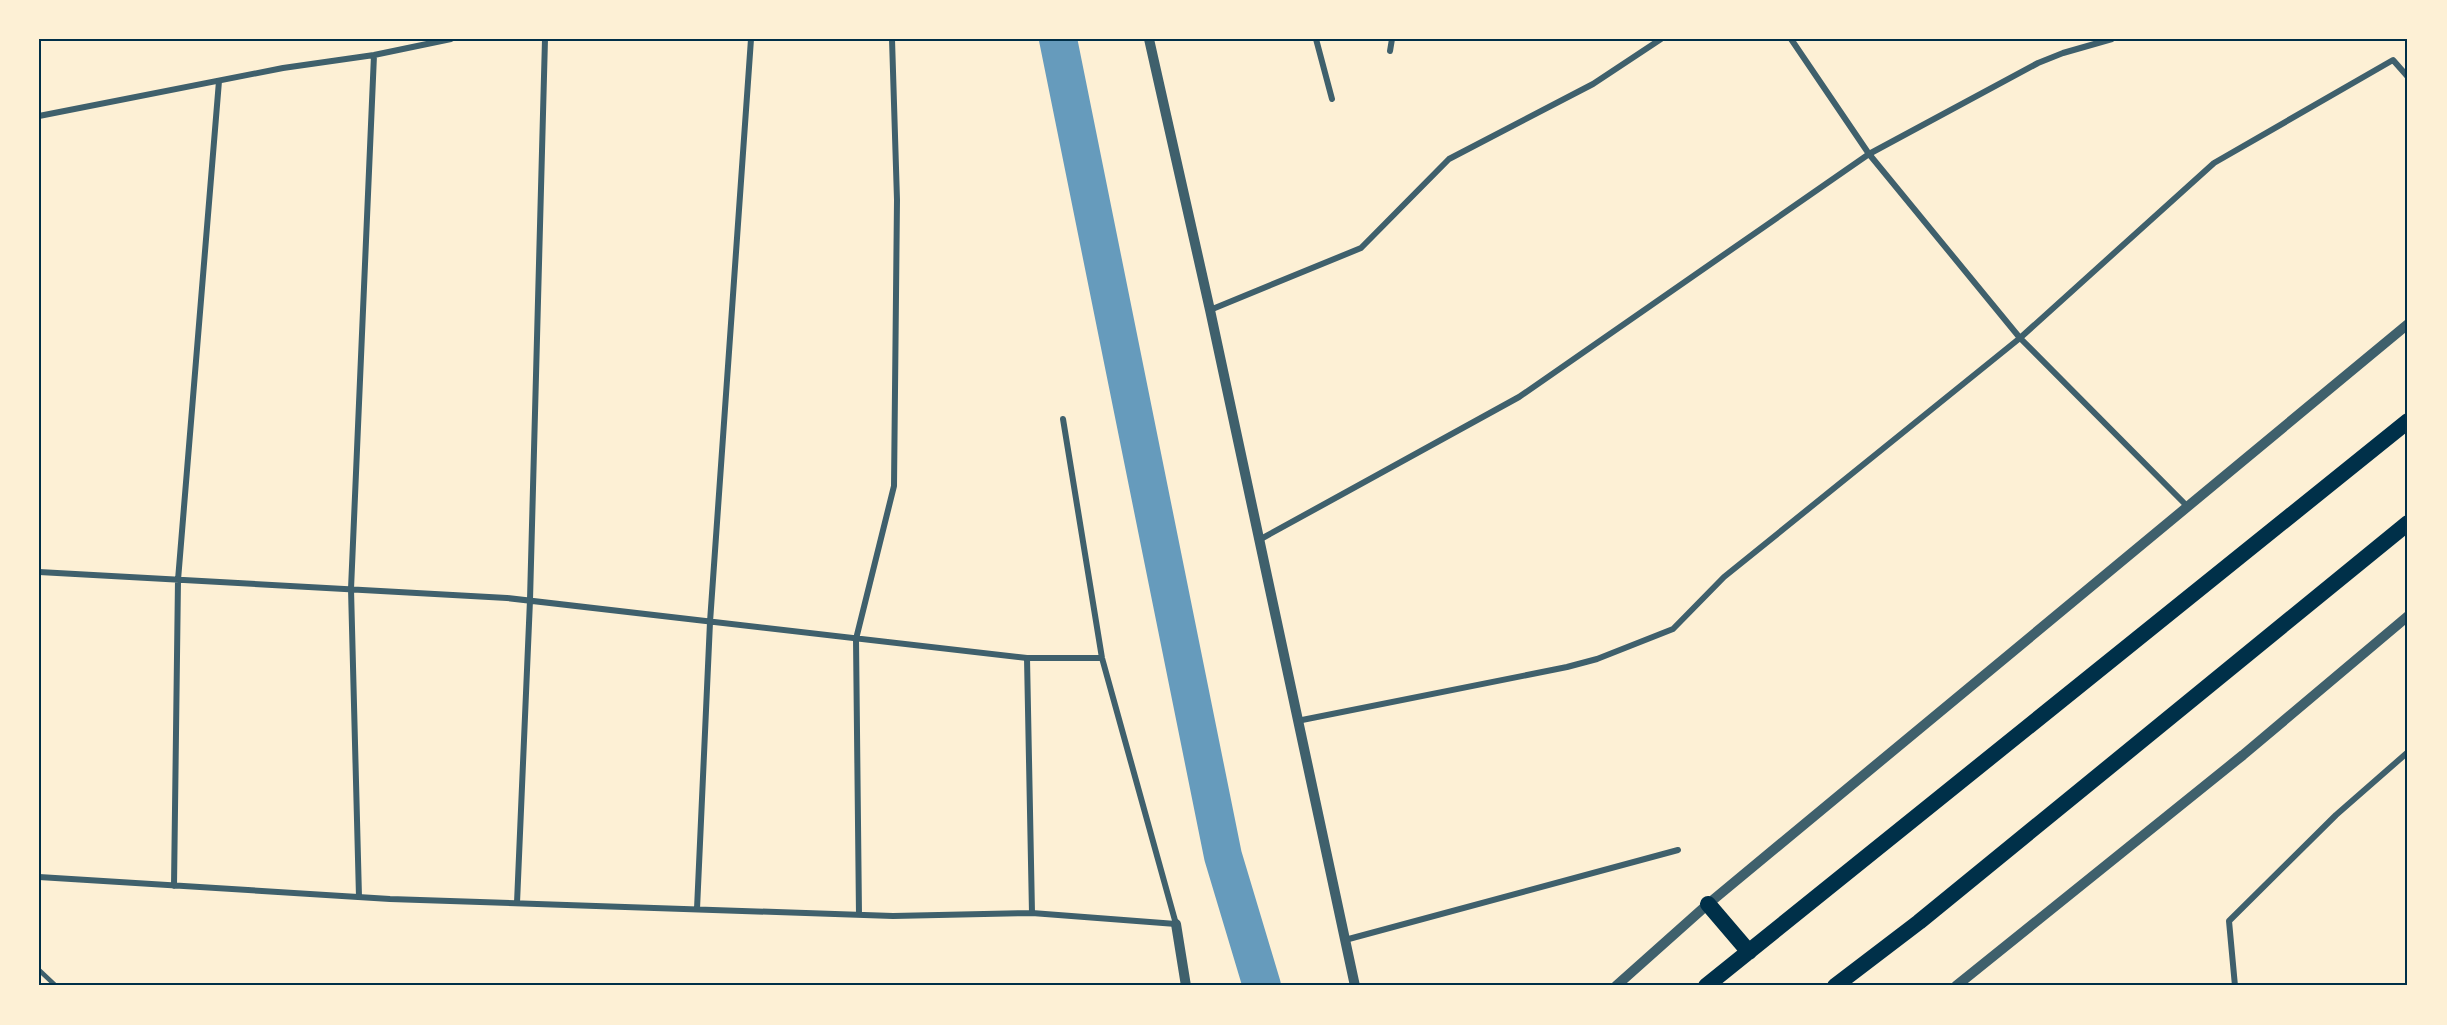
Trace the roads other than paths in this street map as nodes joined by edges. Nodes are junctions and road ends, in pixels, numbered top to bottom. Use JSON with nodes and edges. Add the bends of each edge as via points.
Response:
{"nodes":[{"id":1,"x":451,"y":39,"type":"edge"},
{"id":2,"x":545,"y":39,"type":"edge"},
{"id":3,"x":751,"y":39,"type":"edge"},
{"id":4,"x":892,"y":39,"type":"edge"},
{"id":5,"x":1149,"y":39,"type":"edge"},
{"id":6,"x":1316,"y":39,"type":"edge"},
{"id":7,"x":1392,"y":39,"type":"edge"},
{"id":8,"x":1661,"y":39,"type":"edge"},
{"id":9,"x":1791,"y":39,"type":"edge"},
{"id":10,"x":2112,"y":39,"type":"edge"},
{"id":11,"x":1390,"y":51,"type":"dead end"},
{"id":12,"x":374,"y":55,"type":"junction"},
{"id":13,"x":2408,"y":77,"type":"edge"},
{"id":14,"x":219,"y":81,"type":"junction"},
{"id":15,"x":1332,"y":99,"type":"dead end"},
{"id":16,"x":39,"y":116,"type":"edge"},
{"id":17,"x":1869,"y":154,"type":"junction"},
{"id":18,"x":1210,"y":309,"type":"junction"},
{"id":19,"x":2408,"y":324,"type":"edge"},
{"id":20,"x":2020,"y":338,"type":"junction"},
{"id":21,"x":1064,"y":419,"type":"dead end"},
{"id":22,"x":2408,"y":421,"type":"edge"},
{"id":23,"x":2187,"y":506,"type":"junction"},
{"id":24,"x":2408,"y":523,"type":"edge"},
{"id":25,"x":1259,"y":540,"type":"junction"},
{"id":26,"x":39,"y":572,"type":"edge"},
{"id":27,"x":178,"y":580,"type":"junction"},
{"id":28,"x":351,"y":589,"type":"junction"},
{"id":29,"x":530,"y":600,"type":"junction"},
{"id":30,"x":2408,"y":616,"type":"edge"},
{"id":31,"x":710,"y":622,"type":"junction"},
{"id":32,"x":856,"y":639,"type":"junction"},
{"id":33,"x":1027,"y":658,"type":"junction"},
{"id":34,"x":1102,"y":658,"type":"junction"},
{"id":35,"x":1297,"y":721,"type":"junction"},
{"id":36,"x":2408,"y":752,"type":"edge"},
{"id":37,"x":1677,"y":850,"type":"dead end"},
{"id":38,"x":39,"y":878,"type":"edge"},
{"id":39,"x":174,"y":886,"type":"junction"},
{"id":40,"x":358,"y":897,"type":"junction"},
{"id":41,"x":517,"y":903,"type":"junction"},
{"id":42,"x":1708,"y":904,"type":"junction"},
{"id":43,"x":697,"y":909,"type":"junction"},
{"id":44,"x":1032,"y":913,"type":"junction"},
{"id":45,"x":859,"y":915,"type":"junction"},
{"id":46,"x":1176,"y":924,"type":"junction"},
{"id":47,"x":1344,"y":940,"type":"junction"},
{"id":48,"x":1749,"y":952,"type":"junction"},
{"id":49,"x":39,"y":970,"type":"edge"},
{"id":50,"x":56,"y":986,"type":"edge"},
{"id":51,"x":1186,"y":986,"type":"edge"},
{"id":52,"x":1355,"y":986,"type":"edge"},
{"id":53,"x":1616,"y":986,"type":"edge"},
{"id":54,"x":1706,"y":986,"type":"edge"},
{"id":55,"x":1835,"y":986,"type":"edge"},
{"id":56,"x":1956,"y":986,"type":"edge"},
{"id":57,"x":2235,"y":986,"type":"edge"}],
"edges":[{"from":1,"to":12,"type":"street"},
{"from":2,"to":29,"type":"street"},
{"from":3,"to":31,"type":"street"},
{"from":4,"to":32,"type":"street","via":[[897,200],[894,486]]},
{"from":5,"to":18,"type":"street"},
{"from":6,"to":15,"type":"street"},
{"from":7,"to":11,"type":"street"},
{"from":8,"to":18,"type":"street","via":[[1593,84],[1449,159],[1361,248]]},
{"from":9,"to":17,"type":"street"},
{"from":10,"to":17,"type":"street","via":[[2038,63]]},
{"from":12,"to":14,"type":"street"},
{"from":12,"to":28,"type":"street"},
{"from":13,"to":20,"type":"street","via":[[2393,60],[2214,163]]},
{"from":14,"to":16,"type":"street"},
{"from":14,"to":27,"type":"street"},
{"from":17,"to":20,"type":"street"},
{"from":17,"to":25,"type":"street","via":[[1519,397]]},
{"from":18,"to":25,"type":"street"},
{"from":19,"to":23,"type":"street"},
{"from":20,"to":23,"type":"street"},
{"from":20,"to":35,"type":"street","via":[[1724,577],[1663,634],[1567,667]]},
{"from":21,"to":34,"type":"street"},
{"from":22,"to":48,"type":"highway"},
{"from":23,"to":42,"type":"street"},
{"from":24,"to":55,"type":"highway","via":[[1919,922]]},
{"from":25,"to":35,"type":"street"},
{"from":26,"to":27,"type":"street"},
{"from":27,"to":28,"type":"street"},
{"from":27,"to":39,"type":"street"},
{"from":28,"to":29,"type":"street"},
{"from":28,"to":40,"type":"street"},
{"from":29,"to":31,"type":"street"},
{"from":29,"to":41,"type":"street"},
{"from":30,"to":56,"type":"street","via":[[2243,755]]},
{"from":31,"to":32,"type":"street"},
{"from":31,"to":43,"type":"street"},
{"from":32,"to":33,"type":"street"},
{"from":32,"to":45,"type":"street"},
{"from":33,"to":34,"type":"street"},
{"from":33,"to":44,"type":"street"},
{"from":34,"to":46,"type":"street"},
{"from":35,"to":47,"type":"street"},
{"from":36,"to":57,"type":"street","via":[[2336,814],[2229,921]]},
{"from":37,"to":47,"type":"street"},
{"from":38,"to":39,"type":"street"},
{"from":39,"to":40,"type":"street"},
{"from":40,"to":41,"type":"street"},
{"from":41,"to":43,"type":"street"},
{"from":42,"to":48,"type":"highway"},
{"from":42,"to":53,"type":"street"},
{"from":43,"to":45,"type":"street"},
{"from":44,"to":45,"type":"street"},
{"from":44,"to":46,"type":"street"},
{"from":46,"to":51,"type":"street"},
{"from":47,"to":52,"type":"street"},
{"from":48,"to":54,"type":"highway"},
{"from":49,"to":50,"type":"lane"}]}
